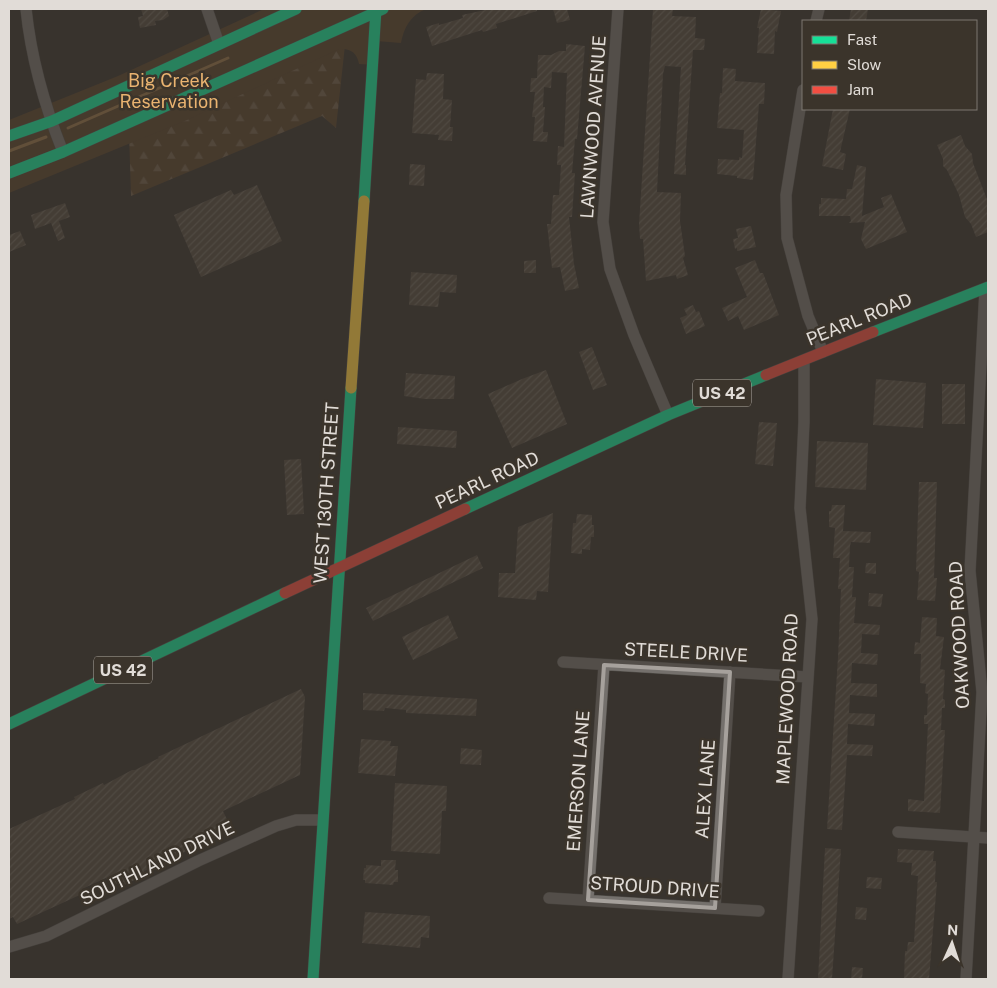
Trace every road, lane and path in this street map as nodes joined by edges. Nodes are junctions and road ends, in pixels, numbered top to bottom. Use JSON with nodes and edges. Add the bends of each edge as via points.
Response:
{"nodes":[{"id":1,"x":26,"y":9,"type":"edge"},
{"id":2,"x":208,"y":9,"type":"edge"},
{"id":3,"x":296,"y":9,"type":"edge"},
{"id":4,"x":618,"y":9,"type":"edge"},
{"id":5,"x":378,"y":10,"type":"edge"},
{"id":6,"x":219,"y":44,"type":"junction"},
{"id":7,"x":802,"y":96,"type":"edge"},
{"id":8,"x":52,"y":121,"type":"junction"},
{"id":9,"x":9,"y":136,"type":"edge"},
{"id":10,"x":63,"y":152,"type":"junction"},
{"id":11,"x":9,"y":173,"type":"edge"},
{"id":12,"x":987,"y":288,"type":"edge"},
{"id":13,"x":823,"y":352,"type":"junction"},
{"id":14,"x":804,"y":361,"type":"junction"},
{"id":15,"x":668,"y":415,"type":"junction"},
{"id":16,"x":339,"y":568,"type":"junction"},
{"id":17,"x":563,"y":662,"type":"dead end"},
{"id":18,"x":604,"y":665,"type":"junction"},
{"id":19,"x":730,"y":672,"type":"junction"},
{"id":20,"x":808,"y":677,"type":"junction"},
{"id":21,"x":9,"y":724,"type":"edge"},
{"id":22,"x":322,"y":820,"type":"junction"},
{"id":23,"x":898,"y":832,"type":"dead end"},
{"id":24,"x":975,"y":837,"type":"junction"},
{"id":25,"x":988,"y":838,"type":"edge"},
{"id":26,"x":549,"y":898,"type":"dead end"},
{"id":27,"x":588,"y":900,"type":"junction"},
{"id":28,"x":715,"y":908,"type":"junction"},
{"id":29,"x":759,"y":911,"type":"dead end"},
{"id":30,"x":9,"y":948,"type":"edge"},
{"id":31,"x":312,"y":979,"type":"edge"},
{"id":32,"x":788,"y":979,"type":"edge"},
{"id":33,"x":966,"y":979,"type":"edge"}],
"edges":[{"from":1,"to":8,"type":"street","via":[[39,77]]},
{"from":2,"to":6,"type":"street"},
{"from":3,"to":6,"type":"main road"},
{"from":4,"to":15,"type":"street","name":"LAWNWOOD AVENUE","via":[[603,222],[610,269]]},
{"from":5,"to":10,"type":"main road"},
{"from":5,"to":16,"type":"main road","name":"WEST 130TH STREET"},
{"from":6,"to":8,"type":"main road"},
{"from":7,"to":13,"type":"street","via":[[786,194],[787,238],[808,316]]},
{"from":8,"to":9,"type":"main road"},
{"from":8,"to":10,"type":"street"},
{"from":10,"to":11,"type":"main road"},
{"from":12,"to":13,"type":"main road","name":"PEARL ROAD","number":"US 42"},
{"from":12,"to":24,"type":"street","name":"OAKWOOD ROAD","via":[[970,571],[982,692]]},
{"from":13,"to":14,"type":"main road","name":"PEARL ROAD","number":"US 42"},
{"from":14,"to":15,"type":"main road","name":"PEARL ROAD","number":"US 42"},
{"from":14,"to":20,"type":"street","name":"MAPLEWOOD ROAD","via":[[800,508],[812,619]]},
{"from":15,"to":16,"type":"main road","name":"PEARL ROAD","number":"US 42"},
{"from":16,"to":21,"type":"main road","name":"PEARL ROAD","number":"US 42"},
{"from":16,"to":22,"type":"main road","name":"WEST 130TH STREET"},
{"from":17,"to":18,"type":"street","name":"STEELE DRIVE"},
{"from":18,"to":19,"type":"street","name":"STEELE DRIVE"},
{"from":18,"to":27,"type":"street","name":"EMERSON LANE"},
{"from":19,"to":20,"type":"street","name":"STEELE DRIVE"},
{"from":19,"to":28,"type":"street","name":"ALEX LANE"},
{"from":20,"to":32,"type":"street","name":"MAPLEWOOD ROAD"},
{"from":22,"to":30,"type":"street","name":"SOUTHLAND DRIVE","via":[[296,820],[276,826],[46,936]]},
{"from":22,"to":31,"type":"main road","name":"WEST 130TH STREET"},
{"from":23,"to":24,"type":"street"},
{"from":24,"to":25,"type":"street"},
{"from":24,"to":33,"type":"street","name":"OAKWOOD ROAD"},
{"from":26,"to":27,"type":"street","name":"STROUD DRIVE"},
{"from":27,"to":28,"type":"street","name":"STROUD DRIVE"},
{"from":28,"to":29,"type":"street","name":"STROUD DRIVE"}]}
